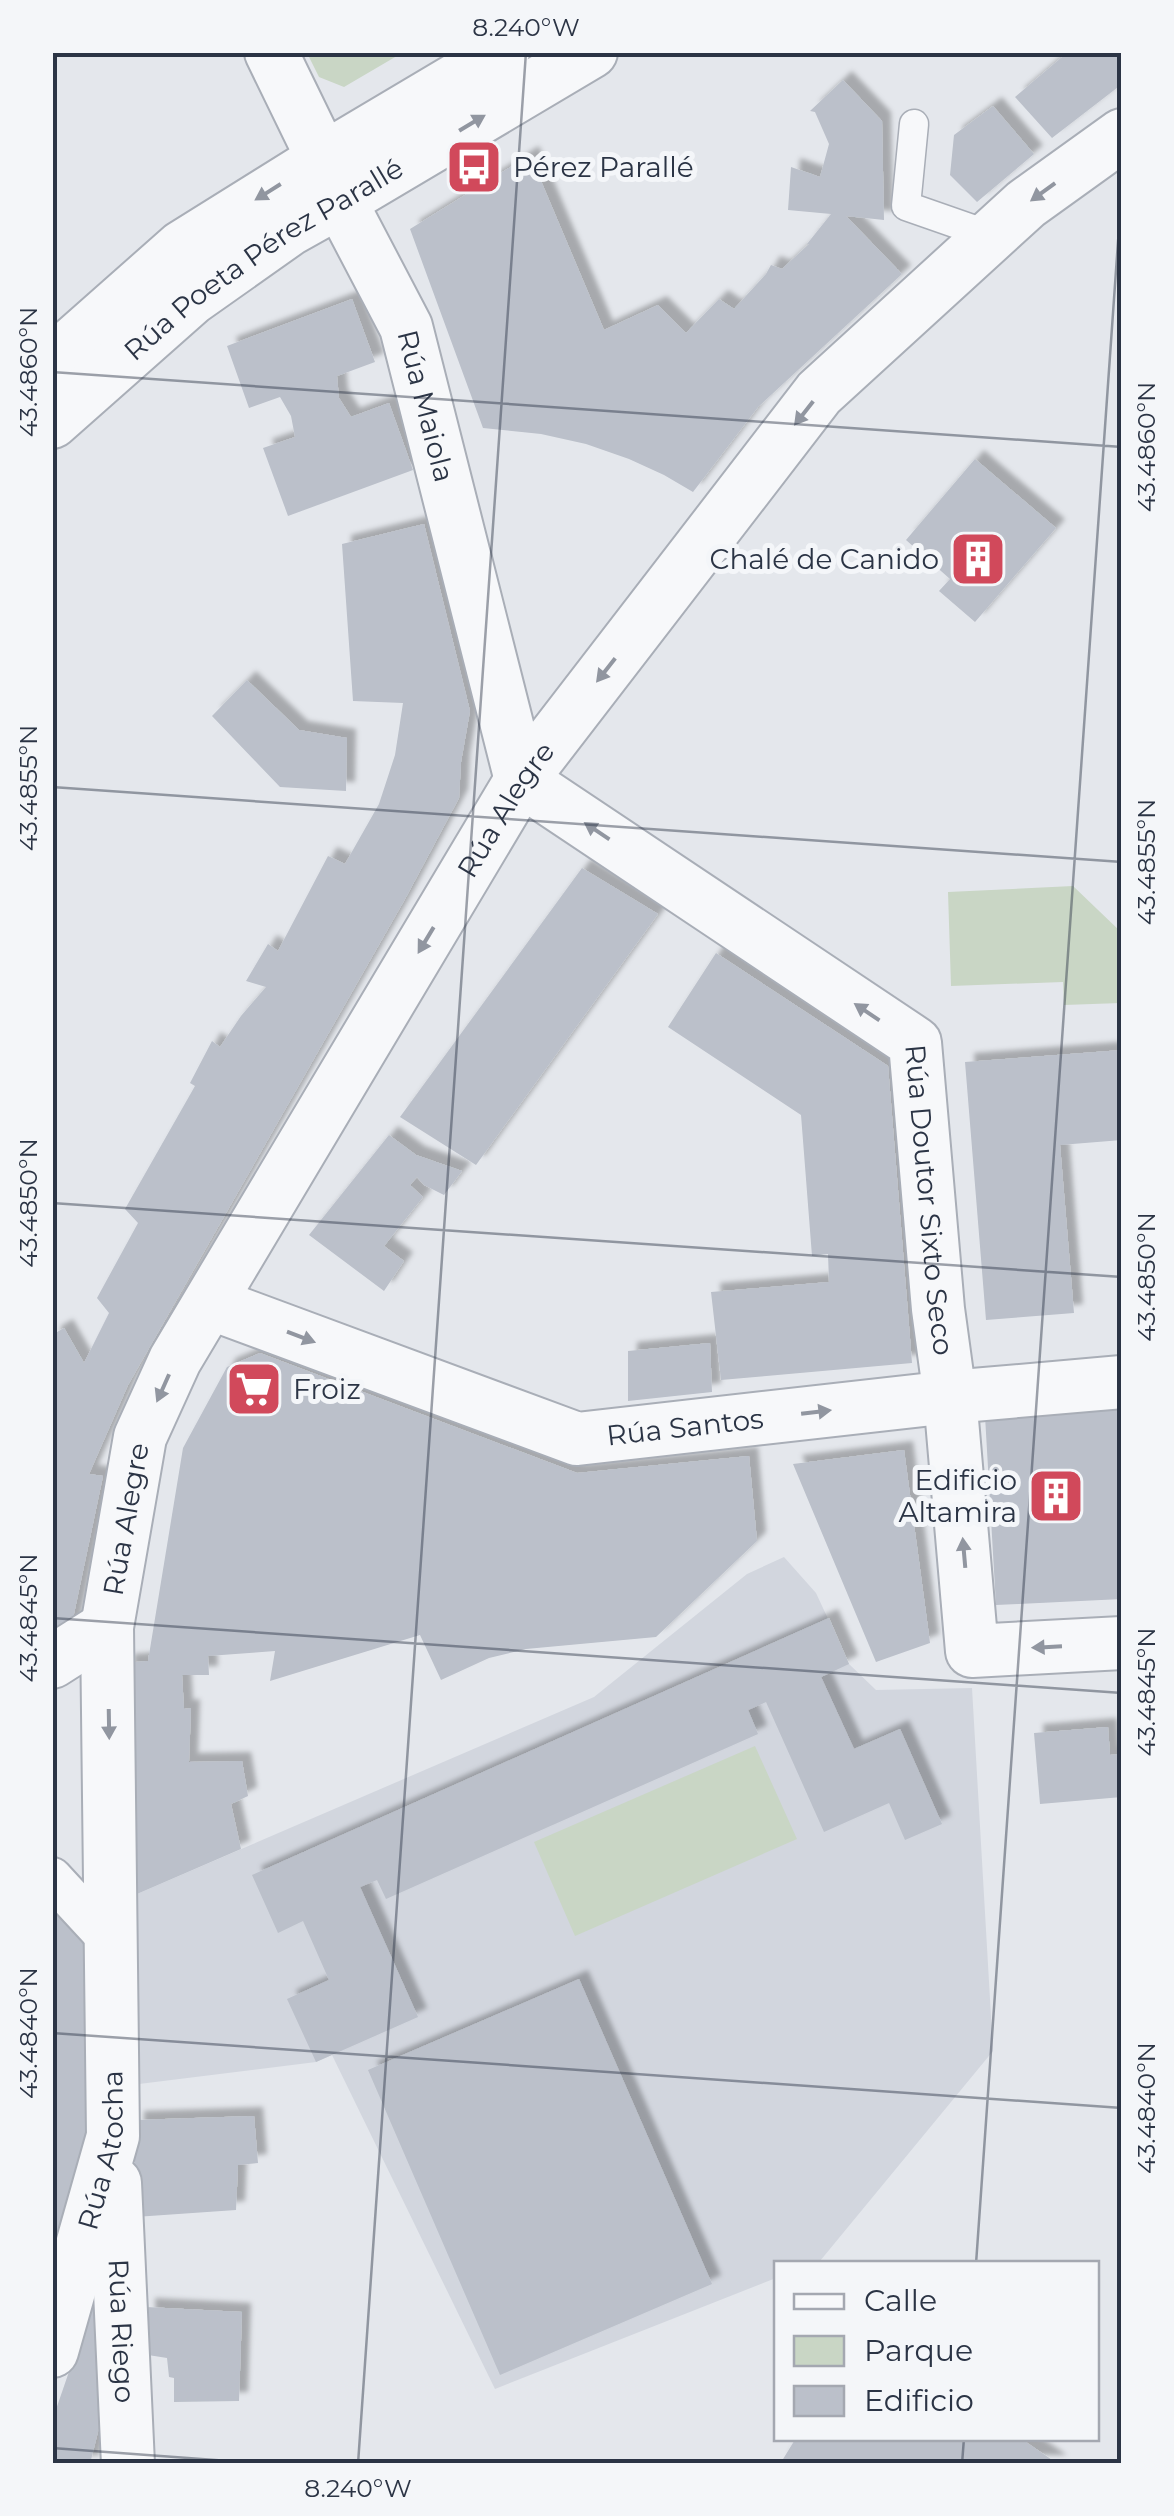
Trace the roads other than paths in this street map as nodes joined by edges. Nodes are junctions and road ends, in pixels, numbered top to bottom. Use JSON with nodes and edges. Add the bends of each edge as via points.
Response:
{"nodes":[{"id":1,"x":271,"y":52,"type":"edge"},
{"id":2,"x":502,"y":52,"type":"edge"},
{"id":3,"x":590,"y":52,"type":"edge"},
{"id":4,"x":914,"y":124,"type":"dead end"},
{"id":5,"x":1122,"y":135,"type":"edge"},
{"id":6,"x":332,"y":180,"type":"junction"},
{"id":7,"x":992,"y":236,"type":"junction"},
{"id":8,"x":52,"y":362,"type":"edge"},
{"id":9,"x":52,"y":422,"type":"edge"},
{"id":10,"x":520,"y":780,"type":"junction"},
{"id":11,"x":210,"y":1302,"type":"junction"},
{"id":12,"x":1122,"y":1382,"type":"edge"},
{"id":13,"x":950,"y":1396,"type":"junction"},
{"id":14,"x":107,"y":1627,"type":"junction"},
{"id":15,"x":1122,"y":1643,"type":"edge"},
{"id":16,"x":52,"y":1662,"type":"edge"},
{"id":17,"x":52,"y":1878,"type":"edge"},
{"id":18,"x":112,"y":1942,"type":"junction"},
{"id":19,"x":113,"y":2136,"type":"junction"},
{"id":20,"x":52,"y":2352,"type":"edge"},
{"id":21,"x":128,"y":2464,"type":"edge"}],
"edges":[{"from":1,"to":6,"type":"street","name":"Rúa Maiola"},
{"from":2,"to":6,"type":"street","name":"Rúa Poeta Pérez Parallé"},
{"from":6,"to":3,"type":"street","name":"Rúa Poeta Pérez Parallé","one_way":true},
{"from":4,"to":7,"type":"lane","via":[[906,206]]},
{"from":5,"to":7,"type":"street","name":"Rúa Alegre","one_way":true},
{"from":6,"to":8,"type":"street","name":"Rúa Poeta Pérez Parallé","one_way":true,"via":[[182,247]]},
{"from":6,"to":9,"type":"street","name":"Rúa Poeta Pérez Parallé","via":[[290,228],[192,299]]},
{"from":6,"to":10,"type":"street","name":"Rúa Maiola","via":[[406,327]]},
{"from":7,"to":10,"type":"street","name":"Rúa Alegre","one_way":true,"via":[[819,394]]},
{"from":10,"to":11,"type":"street","name":"Rúa Alegre","one_way":true},
{"from":13,"to":10,"type":"street","name":"Rúa Doutor Sixto Seco","one_way":true,"via":[[914,1043]]},
{"from":11,"to":13,"type":"street","name":"Rúa Santos","one_way":true,"via":[[577,1440]]},
{"from":11,"to":14,"type":"street","name":"Rúa Alegre","one_way":true,"via":[[140,1437]]},
{"from":12,"to":13,"type":"street","name":"Rúa Santos"},
{"from":15,"to":13,"type":"street","name":"Rúa Doutor Sixto Seco","one_way":true,"via":[[972,1650]]},
{"from":14,"to":16,"type":"street"},
{"from":14,"to":18,"type":"street","name":"Rúa Alegre","one_way":true},
{"from":17,"to":18,"type":"street"},
{"from":18,"to":19,"type":"street","name":"Rúa Atocha"},
{"from":19,"to":20,"type":"street","name":"Rúa Atocha"},
{"from":19,"to":21,"type":"street","name":"Rúa Riego"}]}
